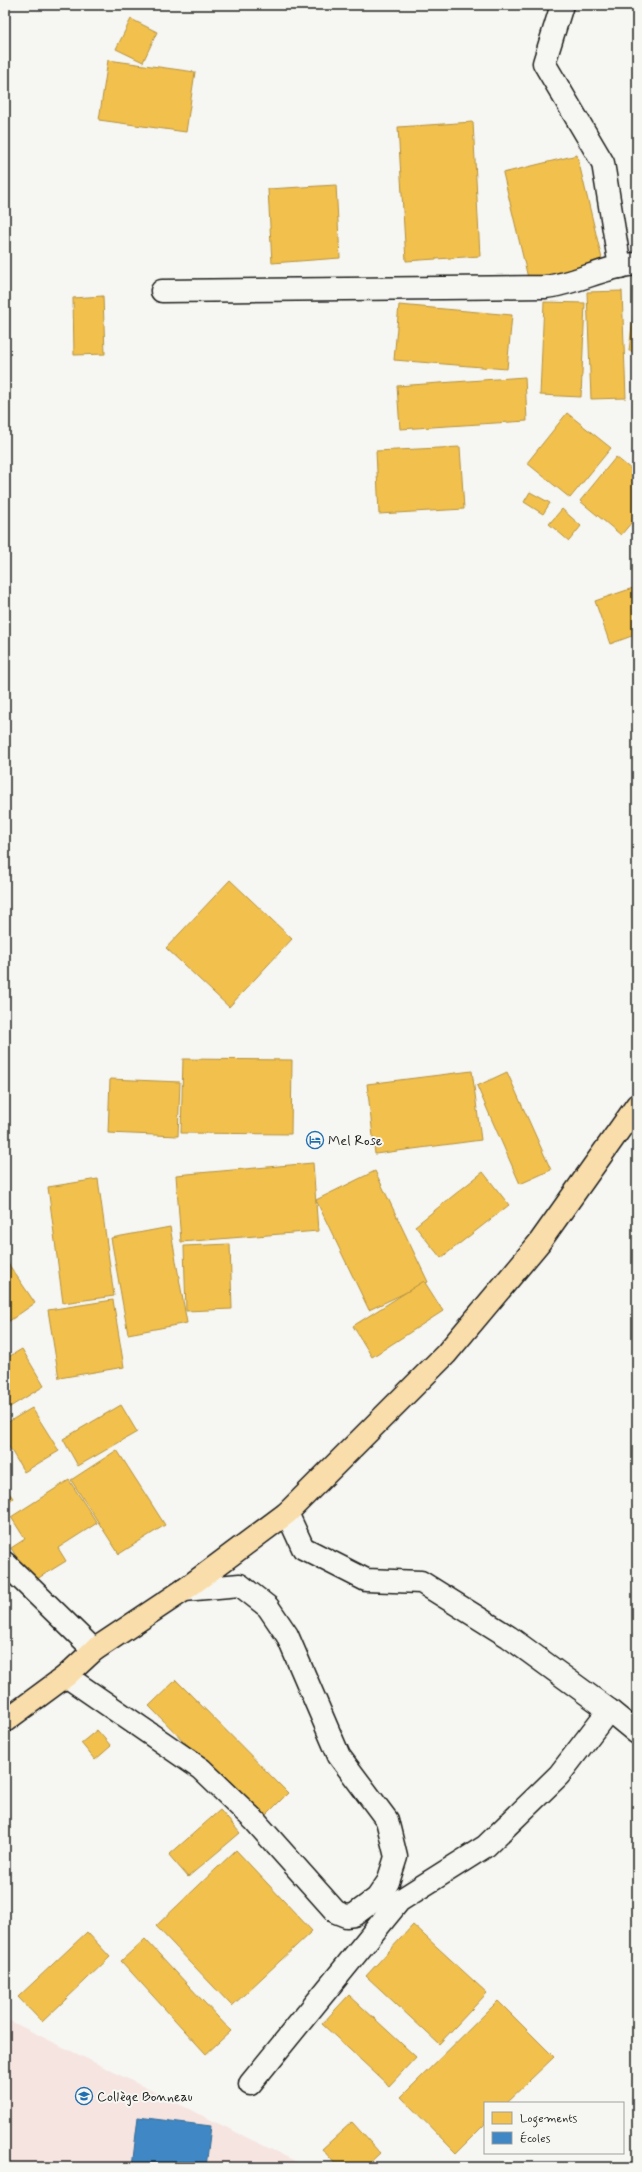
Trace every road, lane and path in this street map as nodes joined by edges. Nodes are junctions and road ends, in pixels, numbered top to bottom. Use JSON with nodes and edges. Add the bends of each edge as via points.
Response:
{"nodes":[{"id":1,"x":562,"y":5,"type":"edge"},
{"id":2,"x":629,"y":265,"type":"edge"},
{"id":3,"x":162,"y":291,"type":"dead end"},
{"id":4,"x":637,"y":1105,"type":"edge"},
{"id":5,"x":287,"y":1513,"type":"junction"},
{"id":6,"x":5,"y":1563,"type":"edge"},
{"id":7,"x":184,"y":1590,"type":"junction"},
{"id":8,"x":94,"y":1650,"type":"junction"},
{"id":9,"x":66,"y":1676,"type":"junction"},
{"id":10,"x":609,"y":1710,"type":"junction"},
{"id":11,"x":5,"y":1722,"type":"edge"},
{"id":12,"x":637,"y":1733,"type":"edge"},
{"id":13,"x":250,"y":2084,"type":"dead end"}],
"edges":[{"from":1,"to":2,"type":"street","via":[[544,63],[603,162]]},
{"from":2,"to":3,"type":"street","via":[[563,285],[545,287]]},
{"from":4,"to":5,"type":"main road","via":[[539,1243],[446,1354]]},
{"from":5,"to":7,"type":"main road"},
{"from":5,"to":10,"type":"street","via":[[303,1548],[366,1580],[421,1582],[509,1637]]},
{"from":6,"to":8,"type":"street"},
{"from":7,"to":8,"type":"main road"},
{"from":7,"to":9,"type":"street","via":[[240,1585],[268,1607],[287,1635],[339,1756],[387,1820],[396,1857],[388,1882],[377,1898],[354,1915],[346,1916],[336,1912],[254,1820],[201,1769]]},
{"from":8,"to":9,"type":"main road"},
{"from":9,"to":11,"type":"main road"},
{"from":10,"to":12,"type":"street"},
{"from":10,"to":13,"type":"street","via":[[559,1775],[486,1846],[399,1901]]}]}
